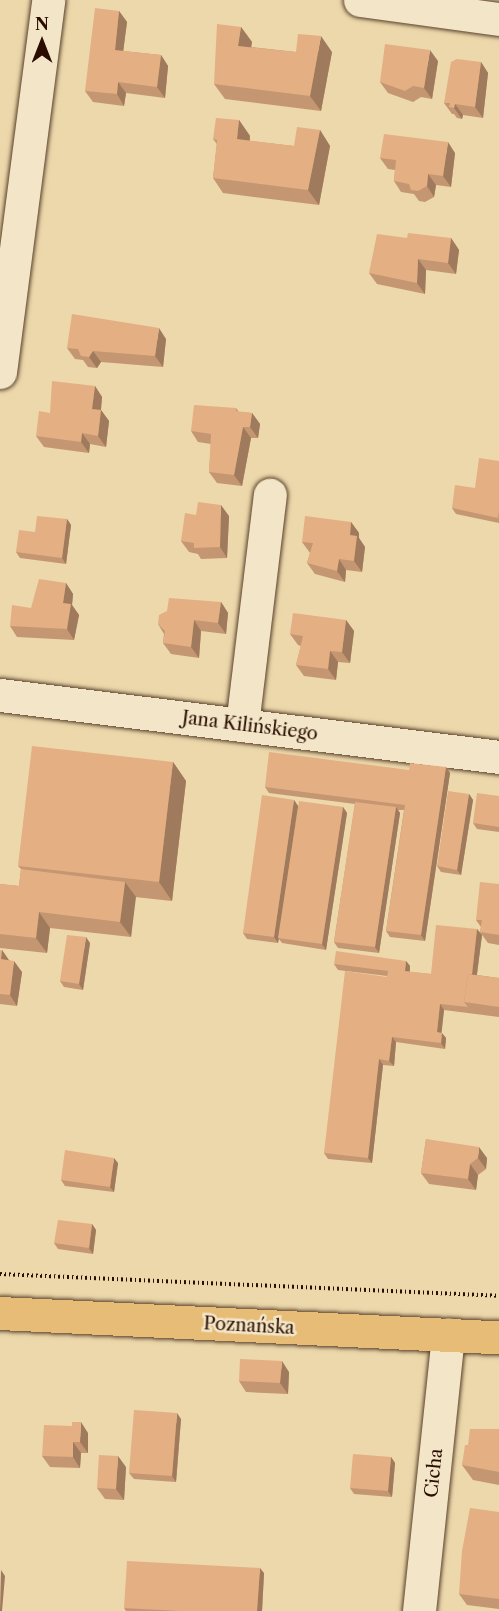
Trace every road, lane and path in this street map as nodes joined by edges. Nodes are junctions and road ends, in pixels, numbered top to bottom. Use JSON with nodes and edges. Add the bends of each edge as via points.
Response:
{"nodes":[{"id":1,"x":48,"y":0,"type":"edge"},
{"id":2,"x":370,"y":1,"type":"edge"},
{"id":3,"x":499,"y":19,"type":"edge"},
{"id":4,"x":0,"y":372,"type":"edge"},
{"id":5,"x":270,"y":495,"type":"dead end"},
{"id":6,"x":0,"y":695,"type":"edge"},
{"id":7,"x":242,"y":725,"type":"junction"},
{"id":8,"x":499,"y":757,"type":"edge"},
{"id":9,"x":0,"y":1274,"type":"edge"},
{"id":10,"x":499,"y":1296,"type":"edge"},
{"id":11,"x":0,"y":1313,"type":"edge"},
{"id":12,"x":448,"y":1335,"type":"junction"},
{"id":13,"x":499,"y":1337,"type":"edge"},
{"id":14,"x":420,"y":1611,"type":"edge"}],
"edges":[{"from":1,"to":4,"type":"street"},
{"from":2,"to":3,"type":"street"},
{"from":5,"to":7,"type":"street"},
{"from":6,"to":7,"type":"street","name":"Jana Kilińskiego"},
{"from":7,"to":8,"type":"street","name":"Jana Kilińskiego"},
{"from":9,"to":10,"type":"path"},
{"from":11,"to":12,"type":"main road","name":"Poznańska"},
{"from":12,"to":13,"type":"main road","name":"Poznańska"},
{"from":12,"to":14,"type":"street","name":"Cicha"}]}
